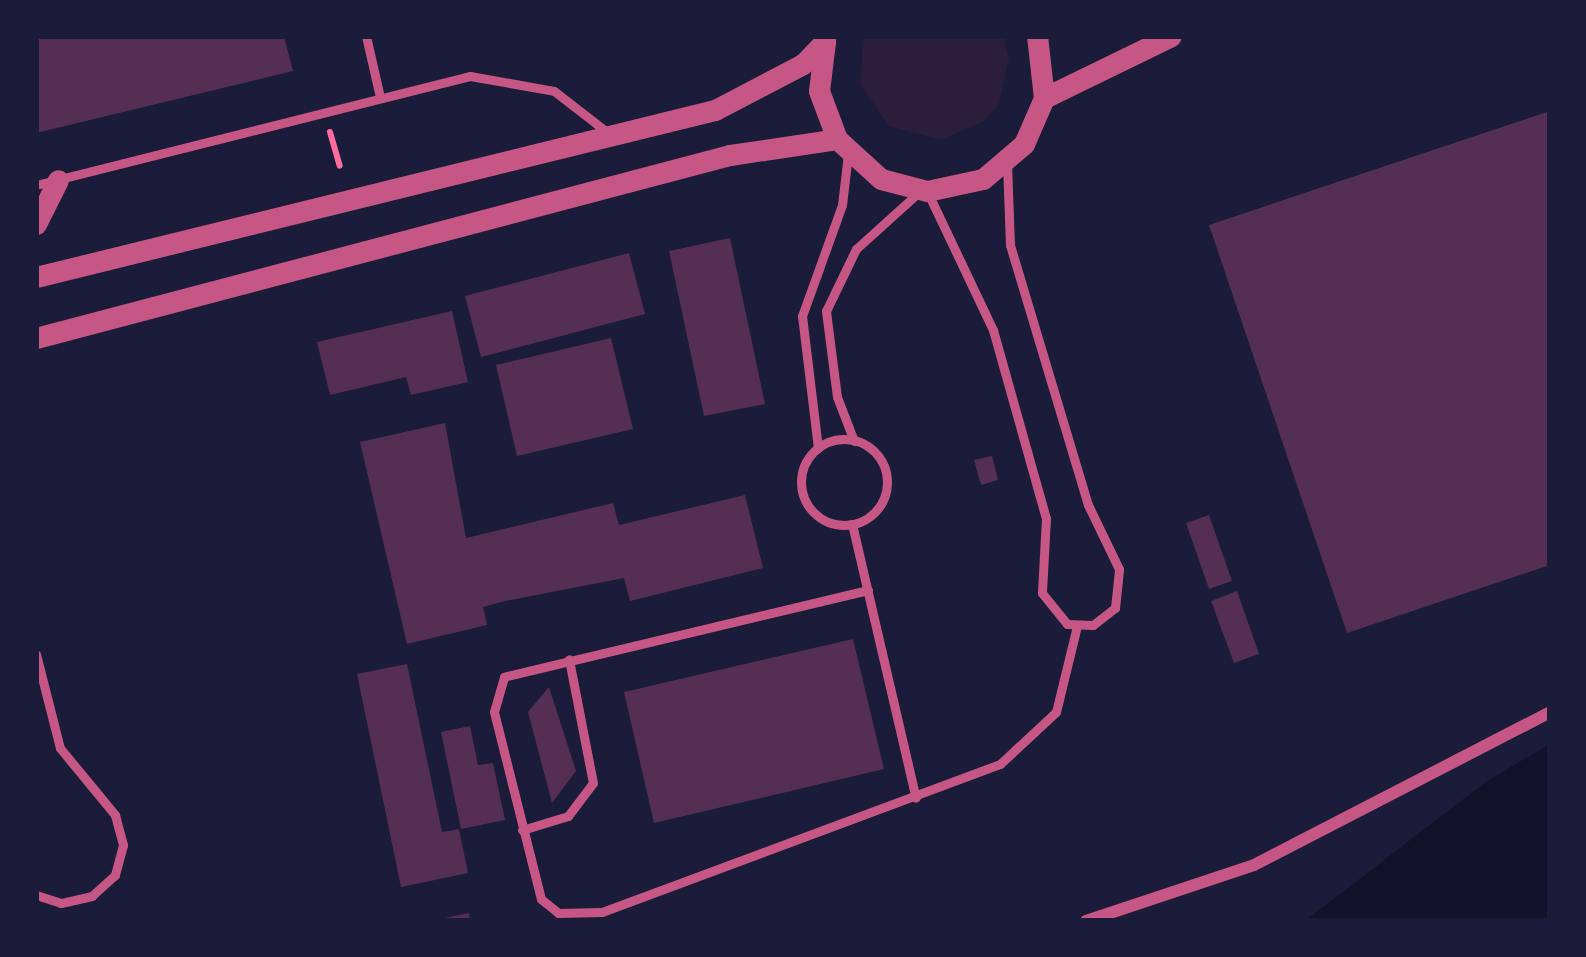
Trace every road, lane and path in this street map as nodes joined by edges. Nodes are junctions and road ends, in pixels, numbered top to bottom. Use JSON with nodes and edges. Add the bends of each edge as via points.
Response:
{"nodes":[{"id":1,"x":366,"y":36,"type":"edge"},
{"id":2,"x":1037,"y":36,"type":"edge"},
{"id":3,"x":1171,"y":36,"type":"edge"},
{"id":4,"x":826,"y":39,"type":"edge"},
{"id":5,"x":380,"y":97,"type":"junction"},
{"id":6,"x":1044,"y":98,"type":"junction"},
{"id":7,"x":325,"y":111,"type":"junction"},
{"id":8,"x":611,"y":136,"type":"junction"},
{"id":9,"x":843,"y":147,"type":"junction"},
{"id":10,"x":1007,"y":163,"type":"junction"},
{"id":11,"x":340,"y":166,"type":"dead end"},
{"id":12,"x":47,"y":182,"type":"edge"},
{"id":13,"x":924,"y":190,"type":"junction"},
{"id":14,"x":36,"y":224,"type":"edge"},
{"id":15,"x":36,"y":277,"type":"edge"},
{"id":16,"x":36,"y":338,"type":"edge"},
{"id":17,"x":854,"y":441,"type":"junction"},
{"id":18,"x":818,"y":448,"type":"junction"},
{"id":19,"x":852,"y":524,"type":"junction"},
{"id":20,"x":868,"y":590,"type":"junction"},
{"id":21,"x":1077,"y":626,"type":"junction"},
{"id":22,"x":36,"y":654,"type":"edge"},
{"id":23,"x":569,"y":659,"type":"junction"},
{"id":24,"x":1550,"y":712,"type":"edge"},
{"id":25,"x":916,"y":797,"type":"junction"},
{"id":26,"x":522,"y":830,"type":"junction"},
{"id":27,"x":36,"y":895,"type":"edge"},
{"id":28,"x":1086,"y":921,"type":"edge"}],
"edges":[{"from":1,"to":5,"type":"lane"},
{"from":2,"to":6,"type":"street"},
{"from":3,"to":6,"type":"street"},
{"from":4,"to":8,"type":"street","via":[[803,64],[746,98]]},
{"from":4,"to":9,"type":"street","via":[[819,92]]},
{"from":5,"to":7,"type":"lane"},
{"from":5,"to":8,"type":"lane","via":[[444,80],[508,77],[567,98]]},
{"from":6,"to":10,"type":"street"},
{"from":7,"to":11,"type":"path"},
{"from":7,"to":12,"type":"lane"},
{"from":8,"to":15,"type":"street"},
{"from":9,"to":13,"type":"street","via":[[881,179]]},
{"from":9,"to":16,"type":"street","via":[[730,155]]},
{"from":9,"to":18,"type":"lane","via":[[842,206],[804,297]]},
{"from":10,"to":13,"type":"street","via":[[956,188]]},
{"from":10,"to":21,"type":"lane","via":[[1010,245],[1088,506],[1119,569],[1115,608]]},
{"from":12,"to":14,"type":"street"},
{"from":13,"to":17,"type":"lane","via":[[856,249],[826,311],[837,397]]},
{"from":13,"to":21,"type":"lane","via":[[967,265],[999,351],[1046,518],[1042,593],[1056,616]]},
{"from":17,"to":18,"type":"lane"},
{"from":17,"to":19,"type":"lane","via":[[878,456],[887,484],[877,510]]},
{"from":18,"to":19,"type":"lane","via":[[803,469],[802,494],[816,515]]},
{"from":19,"to":20,"type":"lane"},
{"from":20,"to":23,"type":"lane"},
{"from":20,"to":25,"type":"lane"},
{"from":21,"to":25,"type":"lane","via":[[1068,688],[1041,732],[1000,764]]},
{"from":22,"to":27,"type":"lane","via":[[59,748],[115,815],[123,845],[115,874],[92,896],[61,903]]},
{"from":23,"to":26,"type":"lane","via":[[593,783],[568,815]]},
{"from":23,"to":26,"type":"lane","via":[[515,671],[493,700]]},
{"from":24,"to":28,"type":"street","via":[[1254,865]]},
{"from":25,"to":26,"type":"lane","via":[[580,918],[541,899]]}]}
